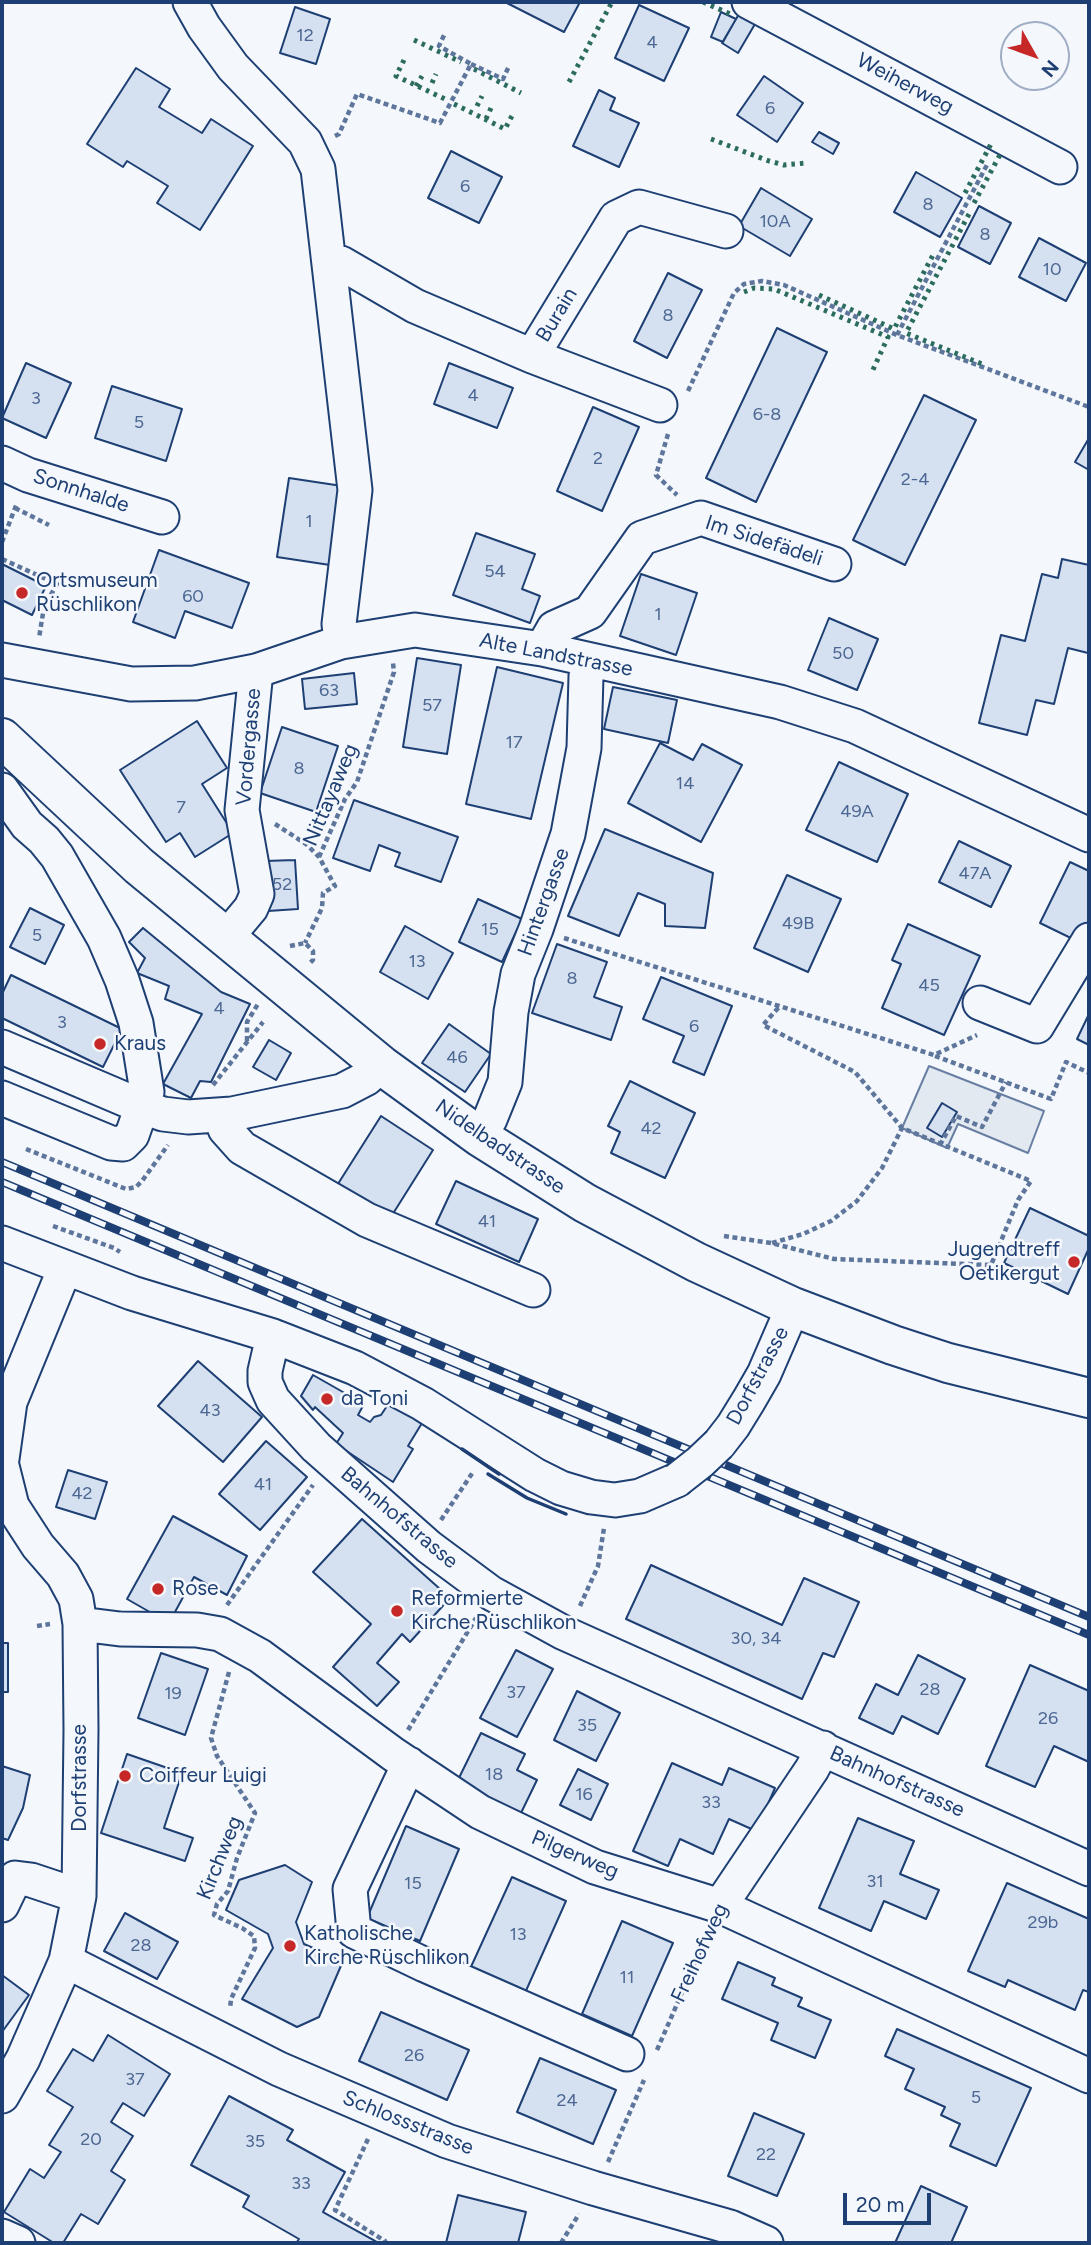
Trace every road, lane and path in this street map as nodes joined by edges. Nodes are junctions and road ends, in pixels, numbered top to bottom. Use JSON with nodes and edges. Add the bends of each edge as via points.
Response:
{"nodes":[{"id":1,"x":190,"y":2,"type":"edge"},
{"id":2,"x":749,"y":2,"type":"edge"},
{"id":3,"x":445,"y":33,"type":"dead end"},
{"id":4,"x":471,"y":64,"type":"junction"},
{"id":5,"x":509,"y":66,"type":"dead end"},
{"id":6,"x":340,"y":131,"type":"dead end"},
{"id":7,"x":1002,"y":136,"type":"junction"},
{"id":8,"x":1060,"y":167,"type":"dead end"},
{"id":9,"x":726,"y":232,"type":"dead end"},
{"id":10,"x":331,"y":263,"type":"junction"},
{"id":11,"x":897,"y":335,"type":"junction"},
{"id":12,"x":532,"y":356,"type":"junction"},
{"id":13,"x":1089,"y":407,"type":"edge"},
{"id":14,"x":672,"y":410,"type":"junction"},
{"id":15,"x":2,"y":464,"type":"edge"},
{"id":16,"x":18,"y":500,"type":"dead end"},
{"id":17,"x":15,"y":508,"type":"junction"},
{"id":18,"x":162,"y":517,"type":"dead end"},
{"id":19,"x":701,"y":518,"type":"junction"},
{"id":20,"x":49,"y":525,"type":"dead end"},
{"id":21,"x":2,"y":542,"type":"edge"},
{"id":22,"x":2,"y":559,"type":"edge"},
{"id":23,"x":834,"y":564,"type":"dead end"},
{"id":24,"x":341,"y":642,"type":"junction"},
{"id":25,"x":46,"y":643,"type":"dead end"},
{"id":26,"x":542,"y":649,"type":"junction"},
{"id":27,"x":2,"y":660,"type":"edge"},
{"id":28,"x":393,"y":661,"type":"dead end"},
{"id":29,"x":589,"y":661,"type":"junction"},
{"id":30,"x":256,"y":671,"type":"junction"},
{"id":31,"x":2,"y":738,"type":"edge"},
{"id":32,"x":2,"y":790,"type":"edge"},
{"id":33,"x":242,"y":810,"type":"junction"},
{"id":34,"x":1089,"y":835,"type":"edge"},
{"id":35,"x":318,"y":857,"type":"junction"},
{"id":36,"x":536,"y":929,"type":"junction"},
{"id":37,"x":226,"y":938,"type":"junction"},
{"id":38,"x":1089,"y":940,"type":"edge"},
{"id":39,"x":305,"y":943,"type":"dead end"},
{"id":40,"x":264,"y":994,"type":"dead end"},
{"id":41,"x":980,"y":1003,"type":"dead end"},
{"id":42,"x":779,"y":1007,"type":"junction"},
{"id":43,"x":1014,"y":1017,"type":"junction"},
{"id":44,"x":262,"y":1022,"type":"dead end"},
{"id":45,"x":247,"y":1042,"type":"junction"},
{"id":46,"x":2,"y":1047,"type":"edge"},
{"id":47,"x":934,"y":1055,"type":"junction"},
{"id":48,"x":380,"y":1065,"type":"junction"},
{"id":49,"x":1089,"y":1073,"type":"edge"},
{"id":50,"x":1006,"y":1082,"type":"junction"},
{"id":51,"x":2,"y":1098,"type":"edge"},
{"id":52,"x":143,"y":1107,"type":"junction"},
{"id":53,"x":221,"y":1115,"type":"junction"},
{"id":54,"x":188,"y":1117,"type":"junction"},
{"id":55,"x":902,"y":1128,"type":"junction"},
{"id":56,"x":480,"y":1137,"type":"junction"},
{"id":57,"x":940,"y":1145,"type":"junction"},
{"id":58,"x":26,"y":1149,"type":"dead end"},
{"id":59,"x":60,"y":1163,"type":"dead end"},
{"id":60,"x":711,"y":1234,"type":"dead end"},
{"id":61,"x":2,"y":1243,"type":"edge"},
{"id":62,"x":771,"y":1243,"type":"junction"},
{"id":63,"x":65,"y":1268,"type":"junction"},
{"id":64,"x":534,"y":1290,"type":"dead end"},
{"id":65,"x":793,"y":1307,"type":"junction"},
{"id":66,"x":273,"y":1336,"type":"junction"},
{"id":67,"x":1089,"y":1398,"type":"edge"},
{"id":68,"x":6,"y":1401,"type":"edge"},
{"id":69,"x":2,"y":1459,"type":"edge"},
{"id":70,"x":2,"y":1466,"type":"edge"},
{"id":71,"x":318,"y":1478,"type":"dead end"},
{"id":72,"x":468,"y":1479,"type":"dead end"},
{"id":73,"x":440,"y":1522,"type":"dead end"},
{"id":74,"x":604,"y":1528,"type":"dead end"},
{"id":75,"x":491,"y":1593,"type":"junction"},
{"id":76,"x":577,"y":1612,"type":"dead end"},
{"id":77,"x":80,"y":1624,"type":"junction"},
{"id":78,"x":220,"y":1634,"type":"junction"},
{"id":79,"x":823,"y":1748,"type":"junction"},
{"id":80,"x":401,"y":1759,"type":"junction"},
{"id":81,"x":1089,"y":1869,"type":"edge"},
{"id":82,"x":6,"y":1886,"type":"edge"},
{"id":83,"x":79,"y":1896,"type":"junction"},
{"id":84,"x":720,"y":1906,"type":"junction"},
{"id":85,"x":66,"y":1961,"type":"junction"},
{"id":86,"x":235,"y":2018,"type":"dead end"},
{"id":87,"x":643,"y":2060,"type":"junction"},
{"id":88,"x":1089,"y":2076,"type":"edge"},
{"id":89,"x":2,"y":2096,"type":"edge"},
{"id":90,"x":371,"y":2131,"type":"dead end"},
{"id":91,"x":602,"y":2172,"type":"dead end"},
{"id":92,"x":580,"y":2212,"type":"dead end"},
{"id":93,"x":2,"y":2236,"type":"edge"},
{"id":94,"x":18,"y":2243,"type":"edge"},
{"id":95,"x":384,"y":2243,"type":"edge"},
{"id":96,"x":561,"y":2243,"type":"edge"},
{"id":97,"x":765,"y":2243,"type":"edge"}],
"edges":[{"from":1,"to":10,"type":"street","via":[[233,67],[305,142],[318,169]]},
{"from":2,"to":7,"type":"street","name":"Weiherweg"},
{"from":3,"to":4,"type":"path","via":[[439,46]]},
{"from":4,"to":5,"type":"path","via":[[503,79]]},
{"from":4,"to":6,"type":"path","via":[[440,124],[357,94]]},
{"from":7,"to":8,"type":"street","name":"Weiherweg"},
{"from":7,"to":11,"type":"path"},
{"from":9,"to":12,"type":"street","name":"Burain","via":[[639,206],[616,218]]},
{"from":10,"to":12,"type":"street","name":"Burain","via":[[341,263],[415,306]]},
{"from":10,"to":24,"type":"street","via":[[355,490],[338,624]]},
{"from":11,"to":13,"type":"path"},
{"from":11,"to":14,"type":"path","via":[[784,285],[744,284],[734,293]]},
{"from":12,"to":14,"type":"street"},
{"from":14,"to":19,"type":"path","via":[[656,475]]},
{"from":15,"to":18,"type":"street","name":"Sonnhalde"},
{"from":16,"to":17,"type":"path"},
{"from":17,"to":20,"type":"path"},
{"from":17,"to":21,"type":"path"},
{"from":19,"to":23,"type":"street","name":"Im Sidefädeli"},
{"from":19,"to":26,"type":"street","name":"Im Sidefädeli","via":[[642,538],[590,612],[554,628]]},
{"from":22,"to":25,"type":"path","via":[[57,584],[44,607],[38,641]]},
{"from":24,"to":26,"type":"street","name":"Alte Landstrasse","via":[[415,630]]},
{"from":24,"to":30,"type":"street","name":"Alte Landstrasse"},
{"from":26,"to":29,"type":"street","name":"Alte Landstrasse"},
{"from":27,"to":30,"type":"street","name":"Alte Landstrasse","via":[[131,684],[195,683]]},
{"from":28,"to":35,"type":"path","name":"Nittayaweg","via":[[394,672],[357,782]]},
{"from":29,"to":34,"type":"street","name":"Alte Landstrasse","via":[[780,702],[855,726]]},
{"from":29,"to":36,"type":"street","name":"Hintergasse","via":[[584,748],[568,834]]},
{"from":30,"to":33,"type":"street","name":"Vordergasse"},
{"from":31,"to":37,"type":"main road","name":"Nidelbadstrasse","via":[[139,866]]},
{"from":32,"to":52,"type":"street","via":[[57,856],[104,938],[138,1034],[147,1092]]},
{"from":33,"to":35,"type":"path","via":[[274,823]]},
{"from":33,"to":37,"type":"street","name":"Vordergasse","via":[[257,894]]},
{"from":35,"to":39,"type":"path","name":"Nittayaweg","via":[[335,886],[323,893],[322,908]]},
{"from":36,"to":42,"type":"path"},
{"from":36,"to":56,"type":"street","name":"Hintergasse","via":[[518,974],[505,1082]]},
{"from":37,"to":48,"type":"main road","name":"Nidelbadstrasse"},
{"from":38,"to":43,"type":"street","via":[[1037,1026]]},
{"from":40,"to":45,"type":"path","via":[[247,1022]]},
{"from":41,"to":43,"type":"street"},
{"from":42,"to":47,"type":"path"},
{"from":42,"to":55,"type":"path","via":[[763,1025],[855,1072]]},
{"from":43,"to":47,"type":"path"},
{"from":44,"to":45,"type":"path"},
{"from":45,"to":54,"type":"path"},
{"from":46,"to":52,"type":"street"},
{"from":47,"to":50,"type":"path"},
{"from":48,"to":53,"type":"street","via":[[342,1091]]},
{"from":48,"to":56,"type":"main road","name":"Nidelbadstrasse"},
{"from":49,"to":50,"type":"path","via":[[1066,1062],[1051,1099]]},
{"from":50,"to":57,"type":"path","via":[[982,1127],[956,1116]]},
{"from":51,"to":52,"type":"street","via":[[123,1144],[132,1135]]},
{"from":52,"to":54,"type":"street"},
{"from":53,"to":54,"type":"street"},
{"from":53,"to":64,"type":"street","via":[[225,1129],[242,1149],[367,1220]]},
{"from":55,"to":57,"type":"path"},
{"from":55,"to":62,"type":"path","via":[[882,1168],[857,1201],[831,1221]]},
{"from":56,"to":65,"type":"main road","name":"Nidelbadstrasse","via":[[585,1203]]},
{"from":57,"to":62,"type":"path","via":[[1031,1181],[1018,1200],[991,1265],[834,1259]]},
{"from":58,"to":59,"type":"path"},
{"from":60,"to":62,"type":"path"},
{"from":61,"to":63,"type":"street"},
{"from":63,"to":66,"type":"street"},
{"from":63,"to":68,"type":"street"},
{"from":65,"to":66,"type":"street","name":"Dorfstrasse","bridge":true,"via":[[764,1374],[719,1444],[677,1480],[626,1499],[591,1497],[561,1488],[355,1368]]},
{"from":65,"to":67,"type":"main road","name":"Nidelbadstrasse","via":[[948,1363]]},
{"from":66,"to":75,"type":"street","name":"Bahnhofstrasse","via":[[264,1371],[273,1400],[316,1447]]},
{"from":68,"to":69,"type":"street"},
{"from":70,"to":77,"type":"street","name":"Dorfstrasse","via":[[12,1506],[76,1599]]},
{"from":71,"to":78,"type":"path","via":[[217,1620]]},
{"from":72,"to":73,"type":"path"},
{"from":74,"to":76,"type":"path","via":[[598,1566]]},
{"from":75,"to":79,"type":"street","name":"Bahnhofstrasse","via":[[564,1633]]},
{"from":75,"to":80,"type":"path"},
{"from":77,"to":78,"type":"street","name":"Pilgerweg"},
{"from":77,"to":83,"type":"street","name":"Dorfstrasse"},
{"from":78,"to":80,"type":"street","name":"Pilgerweg","via":[[260,1656]]},
{"from":78,"to":86,"type":"path","name":"Kirchweg","via":[[234,1656],[211,1738],[216,1756],[255,1813],[229,1891],[217,1904],[215,1915],[254,1936],[255,1948],[231,1999],[230,2012]]},
{"from":79,"to":81,"type":"street","name":"Bahnhofstrasse"},
{"from":79,"to":84,"type":"street","name":"Freihofweg"},
{"from":80,"to":84,"type":"street","name":"Pilgerweg","via":[[480,1812],[595,1867]]},
{"from":80,"to":87,"type":"street","via":[[350,1889],[354,1931]]},
{"from":82,"to":83,"type":"street","via":[[31,1880]]},
{"from":83,"to":85,"type":"street","name":"Dorfstrasse"},
{"from":84,"to":87,"type":"path","name":"Freihofweg"},
{"from":84,"to":88,"type":"street","name":"Pilgerweg"},
{"from":85,"to":89,"type":"street","name":"Dorfstrasse"},
{"from":85,"to":97,"type":"street","name":"Schlossstrasse","via":[[279,2069],[447,2141],[730,2227]]},
{"from":87,"to":91,"type":"path","name":"Freihofweg","via":[[632,2109]]},
{"from":90,"to":95,"type":"path","via":[[335,2210]]},
{"from":92,"to":96,"type":"path"},
{"from":93,"to":94,"type":"street"}]}
